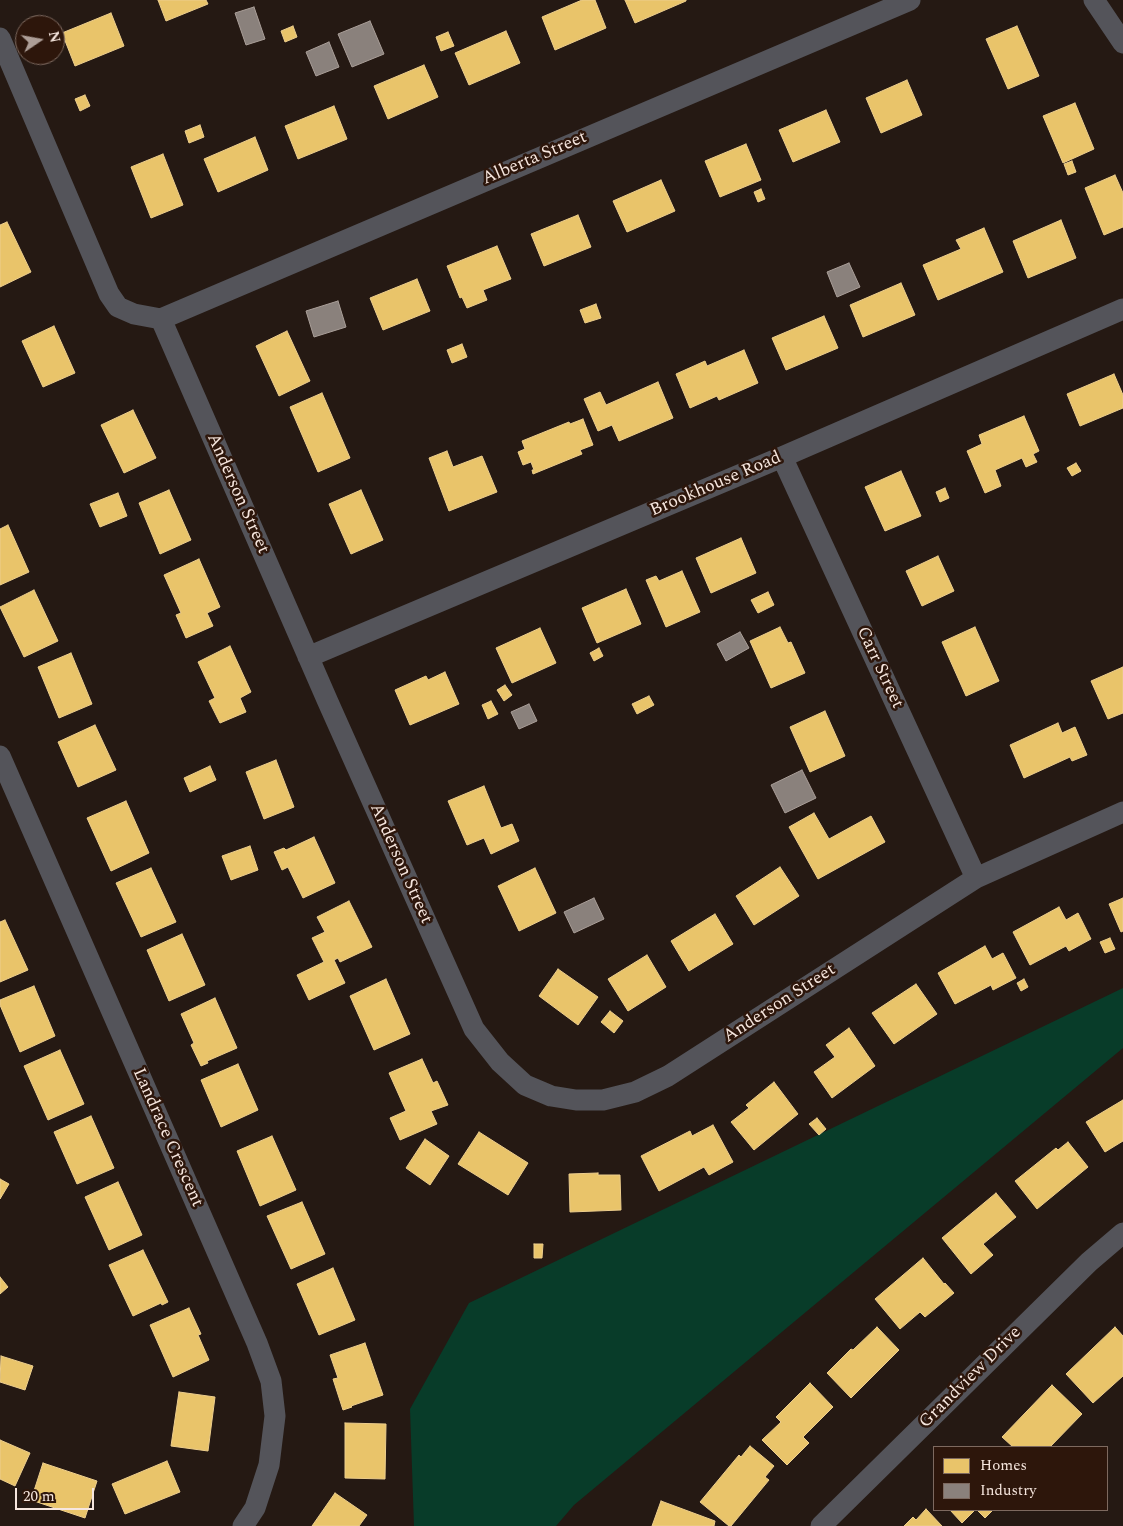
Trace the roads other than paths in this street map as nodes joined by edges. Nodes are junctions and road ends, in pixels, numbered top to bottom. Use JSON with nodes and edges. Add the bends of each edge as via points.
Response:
{"nodes":[{"id":1,"x":910,"y":0,"type":"edge"},
{"id":2,"x":1094,"y":0,"type":"edge"},
{"id":3,"x":0,"y":38,"type":"edge"},
{"id":4,"x":1123,"y":43,"type":"edge"},
{"id":5,"x":1123,"y":310,"type":"edge"},
{"id":6,"x":161,"y":319,"type":"junction"},
{"id":7,"x":782,"y":457,"type":"junction"},
{"id":8,"x":308,"y":657,"type":"junction"},
{"id":9,"x":0,"y":756,"type":"edge"},
{"id":10,"x":1123,"y":812,"type":"edge"},
{"id":11,"x":976,"y":878,"type":"junction"},
{"id":12,"x":1123,"y":1233,"type":"edge"},
{"id":13,"x":242,"y":1526,"type":"edge"},
{"id":14,"x":821,"y":1526,"type":"edge"}],
"edges":[{"from":1,"to":6,"type":"street","name":"Alberta Street"},
{"from":2,"to":4,"type":"street"},
{"from":3,"to":6,"type":"street","via":[[109,294],[118,307]]},
{"from":5,"to":7,"type":"street","name":"Brookhouse Road"},
{"from":6,"to":8,"type":"street","name":"Anderson Street"},
{"from":7,"to":8,"type":"street","name":"Brookhouse Road"},
{"from":7,"to":11,"type":"street","name":"Carr Street"},
{"from":8,"to":11,"type":"street","name":"Anderson Street","via":[[474,1029],[500,1062],[525,1085],[551,1096],[603,1100],[635,1092],[668,1076]]},
{"from":9,"to":13,"type":"street","name":"Landrace Crescent","via":[[254,1334],[271,1381],[275,1416],[269,1465],[255,1508]]},
{"from":10,"to":11,"type":"street","name":"Anderson Street"},
{"from":12,"to":14,"type":"street","name":"Grandview Drive","via":[[1089,1262]]}]}
